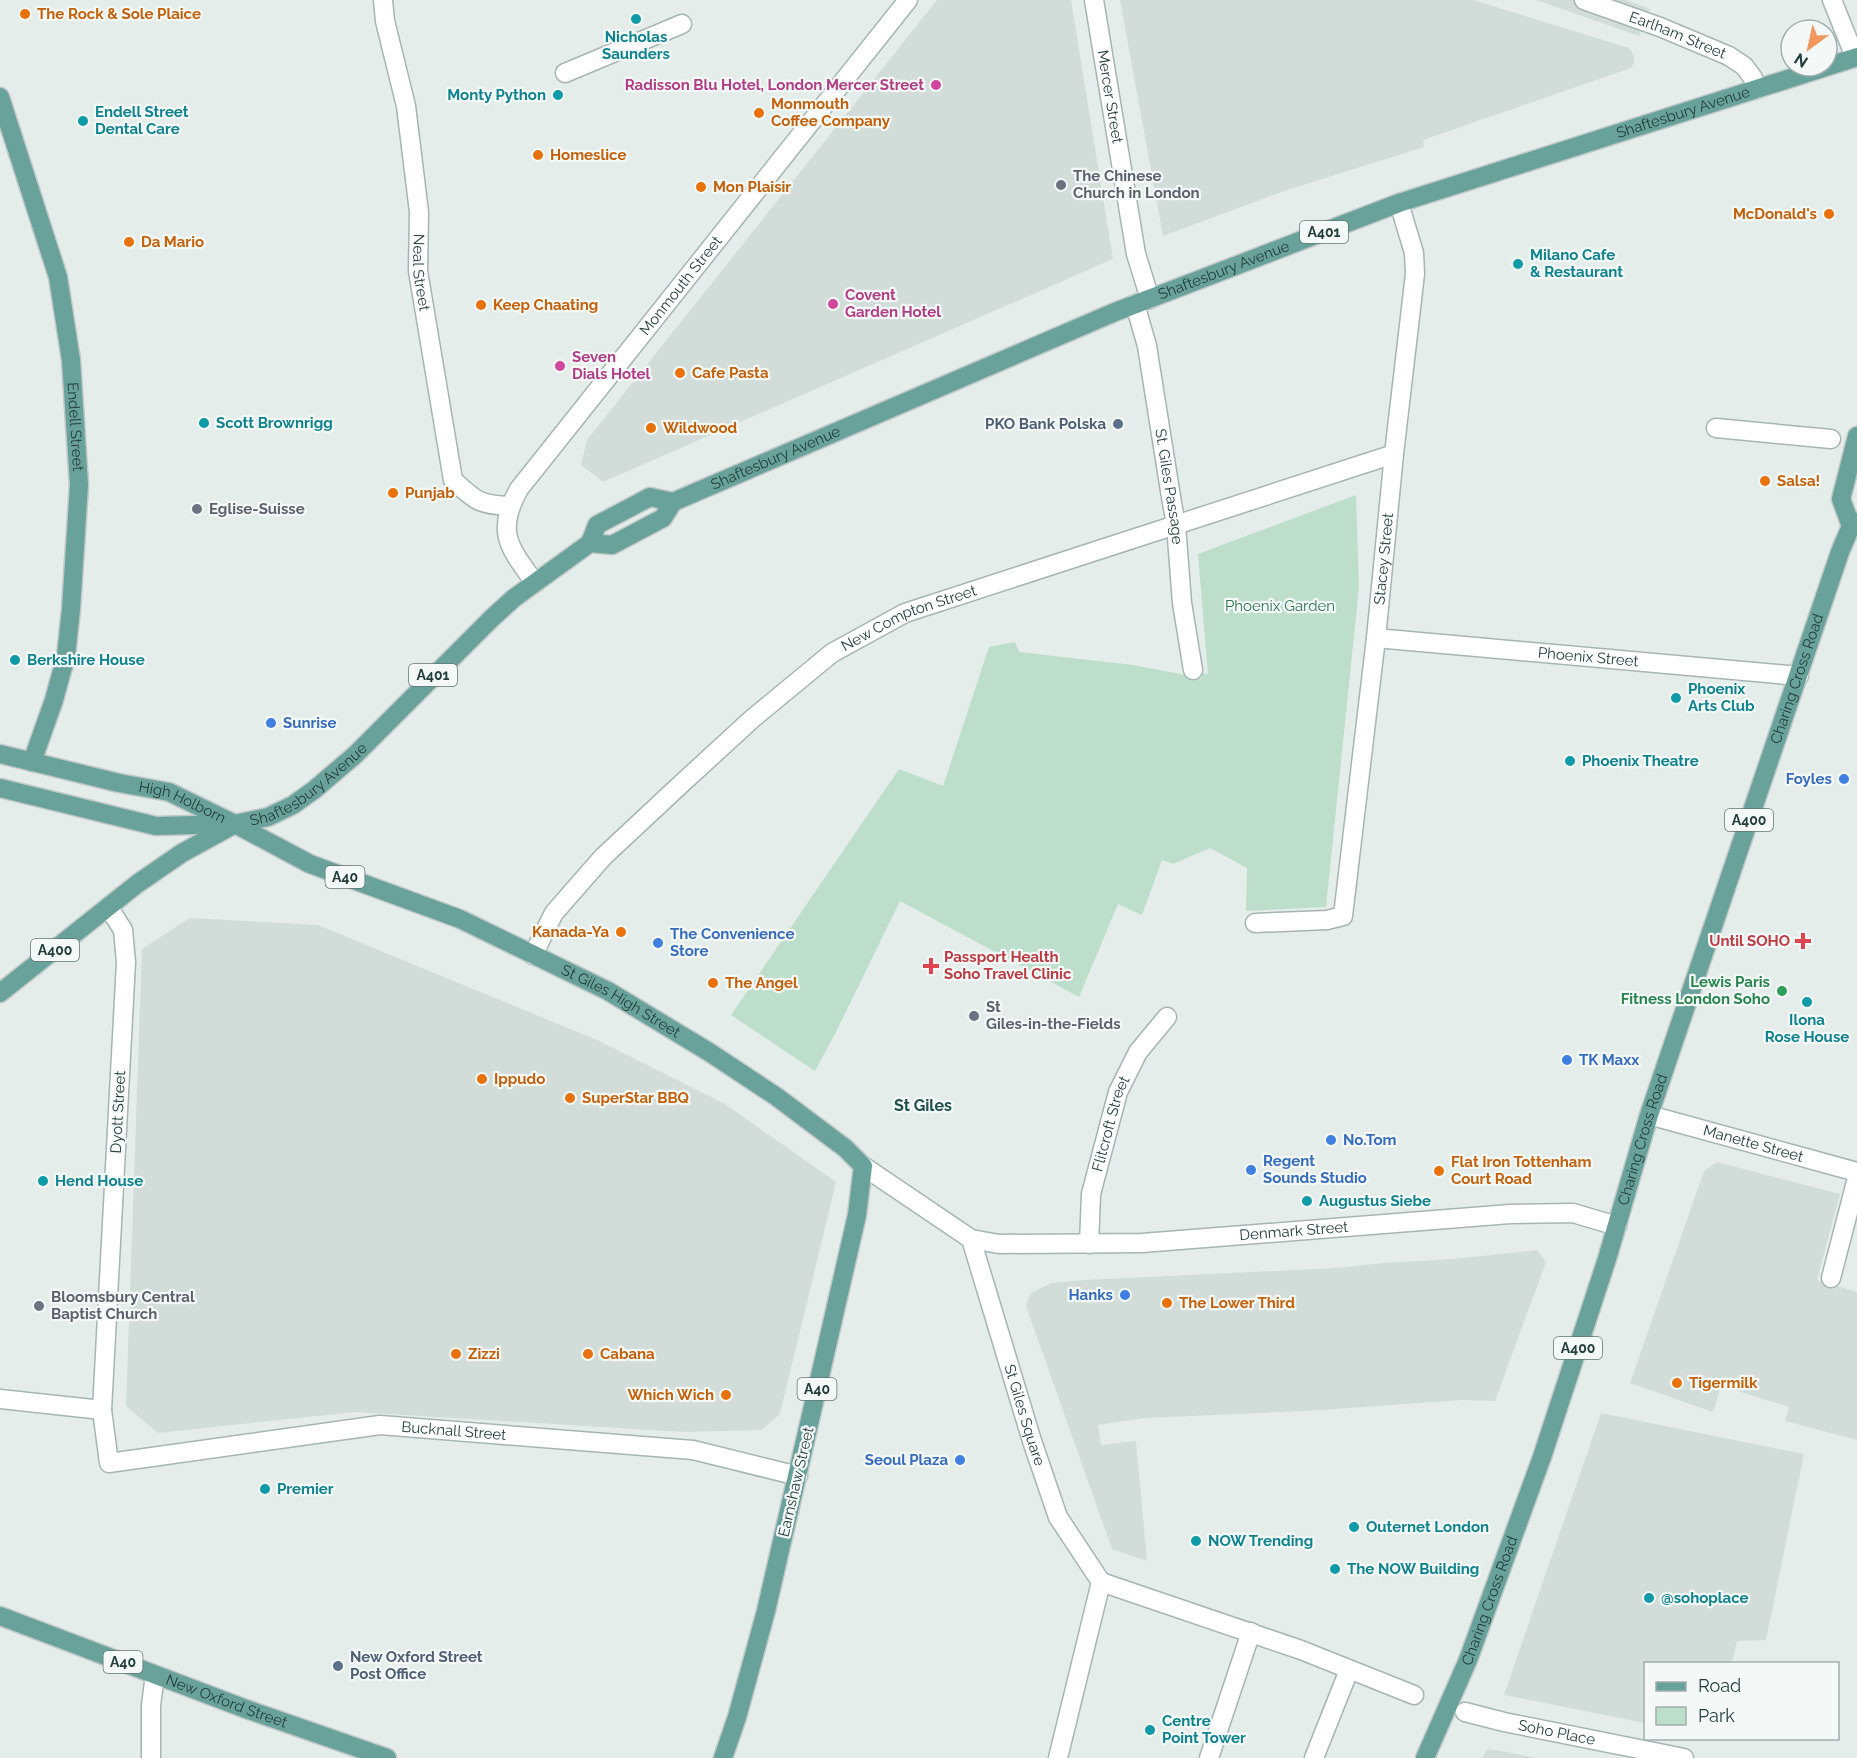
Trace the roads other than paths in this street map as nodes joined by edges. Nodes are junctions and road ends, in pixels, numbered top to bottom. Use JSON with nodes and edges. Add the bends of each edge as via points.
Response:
{"nodes":[{"id":1,"x":383,"y":0,"type":"edge"},
{"id":2,"x":908,"y":0,"type":"edge"},
{"id":3,"x":1094,"y":0,"type":"edge"},
{"id":4,"x":1584,"y":0,"type":"edge"},
{"id":5,"x":1832,"y":0,"type":"edge"},
{"id":6,"x":682,"y":24,"type":"dead end"},
{"id":7,"x":1856,"y":57,"type":"edge"},
{"id":8,"x":565,"y":74,"type":"dead end"},
{"id":9,"x":1757,"y":89,"type":"junction"},
{"id":10,"x":0,"y":98,"type":"edge"},
{"id":11,"x":1399,"y":203,"type":"junction"},
{"id":12,"x":1142,"y":301,"type":"junction"},
{"id":13,"x":1716,"y":428,"type":"dead end"},
{"id":14,"x":1857,"y":436,"type":"edge"},
{"id":15,"x":1831,"y":439,"type":"dead end"},
{"id":16,"x":1394,"y":454,"type":"junction"},
{"id":17,"x":673,"y":502,"type":"junction"},
{"id":18,"x":510,"y":506,"type":"junction"},
{"id":19,"x":1854,"y":524,"type":"edge"},
{"id":20,"x":1176,"y":525,"type":"junction"},
{"id":21,"x":590,"y":543,"type":"junction"},
{"id":22,"x":536,"y":583,"type":"junction"},
{"id":23,"x":1376,"y":638,"type":"junction"},
{"id":24,"x":1192,"y":670,"type":"dead end"},
{"id":25,"x":1799,"y":676,"type":"junction"},
{"id":26,"x":0,"y":754,"type":"edge"},
{"id":27,"x":32,"y":762,"type":"junction"},
{"id":28,"x":0,"y":788,"type":"edge"},
{"id":29,"x":235,"y":824,"type":"junction"},
{"id":30,"x":110,"y":908,"type":"junction"},
{"id":31,"x":1255,"y":923,"type":"dead end"},
{"id":32,"x":533,"y":955,"type":"junction"},
{"id":33,"x":0,"y":993,"type":"edge"},
{"id":34,"x":1167,"y":1017,"type":"dead end"},
{"id":35,"x":1649,"y":1115,"type":"junction"},
{"id":36,"x":862,"y":1166,"type":"junction"},
{"id":37,"x":1857,"y":1172,"type":"edge"},
{"id":38,"x":1857,"y":1178,"type":"edge"},
{"id":39,"x":1617,"y":1226,"type":"junction"},
{"id":40,"x":971,"y":1239,"type":"junction"},
{"id":41,"x":1089,"y":1244,"type":"junction"},
{"id":42,"x":1831,"y":1278,"type":"dead end"},
{"id":43,"x":0,"y":1399,"type":"edge"},
{"id":44,"x":102,"y":1410,"type":"junction"},
{"id":45,"x":109,"y":1463,"type":"joint"},
{"id":46,"x":798,"y":1476,"type":"junction"},
{"id":47,"x":1101,"y":1582,"type":"junction"},
{"id":48,"x":0,"y":1616,"type":"edge"},
{"id":49,"x":1251,"y":1632,"type":"junction"},
{"id":50,"x":1349,"y":1670,"type":"junction"},
{"id":51,"x":155,"y":1675,"type":"junction"},
{"id":52,"x":1413,"y":1695,"type":"dead end"},
{"id":53,"x":1466,"y":1712,"type":"dead end"},
{"id":54,"x":151,"y":1758,"type":"edge"},
{"id":55,"x":387,"y":1758,"type":"edge"},
{"id":56,"x":723,"y":1758,"type":"edge"},
{"id":57,"x":1058,"y":1758,"type":"edge"},
{"id":58,"x":1209,"y":1758,"type":"edge"},
{"id":59,"x":1314,"y":1758,"type":"edge"},
{"id":60,"x":1425,"y":1758,"type":"edge"},
{"id":61,"x":1684,"y":1758,"type":"edge"}],
"edges":[{"from":1,"to":18,"type":"street","name":"Neal Street","via":[[405,106],[418,212],[418,271],[453,480],[476,500]]},
{"from":2,"to":18,"type":"street","name":"Monmouth Street","via":[[519,489]]},
{"from":3,"to":12,"type":"street","name":"Mercer Street"},
{"from":4,"to":9,"type":"street","name":"Earlham Street","via":[[1729,56],[1744,66]]},
{"from":5,"to":7,"type":"street"},
{"from":6,"to":8,"type":"street"},
{"from":7,"to":9,"type":"main road","name":"Shaftesbury Avenue","number":"A401"},
{"from":9,"to":11,"type":"main road","name":"Shaftesbury Avenue","number":"A401"},
{"from":10,"to":27,"type":"main road","name":"Endell Street","via":[[58,277],[71,360],[80,485],[66,656]]},
{"from":11,"to":12,"type":"main road","name":"Shaftesbury Avenue","number":"A401"},
{"from":11,"to":16,"type":"street","name":"Stacey Street","via":[[1414,253],[1415,274]]},
{"from":12,"to":17,"type":"main road","name":"Shaftesbury Avenue","number":"A401"},
{"from":12,"to":20,"type":"street","name":"St. Giles Passage"},
{"from":13,"to":15,"type":"street"},
{"from":14,"to":19,"type":"main road","number":"A400","via":[[1841,499]]},
{"from":16,"to":20,"type":"street","name":"New Compton Street"},
{"from":16,"to":23,"type":"street","name":"Stacey Street"},
{"from":17,"to":21,"type":"main road","name":"Shaftesbury Avenue","number":"A401","via":[[663,518],[612,545]]},
{"from":17,"to":21,"type":"main road","name":"Shaftesbury Avenue","number":"A401","via":[[650,497],[627,508],[597,525]]},
{"from":18,"to":22,"type":"street","name":"Monmouth Street","via":[[506,521],[511,550]]},
{"from":19,"to":25,"type":"main road","name":"Charing Cross Road","number":"A400","via":[[1840,552]]},
{"from":20,"to":24,"type":"street","name":"St. Giles Passage"},
{"from":20,"to":32,"type":"street","name":"New Compton Street","via":[[905,613],[832,653],[752,719],[603,857],[554,913]]},
{"from":21,"to":22,"type":"main road","name":"Shaftesbury Avenue","number":"A401"},
{"from":22,"to":29,"type":"main road","name":"Shaftesbury Avenue","number":"A401","via":[[492,618],[328,779],[293,805],[268,817]]},
{"from":23,"to":25,"type":"street","name":"Phoenix Street"},
{"from":23,"to":31,"type":"street","name":"Stacey Street","via":[[1343,916]]},
{"from":25,"to":35,"type":"main road","name":"Charing Cross Road","number":"A400"},
{"from":26,"to":27,"type":"main road","name":"High Holborn","number":"A40"},
{"from":27,"to":29,"type":"main road","name":"High Holborn","number":"A40","via":[[169,792]]},
{"from":28,"to":29,"type":"main road","name":"High Holborn","via":[[156,826]]},
{"from":29,"to":30,"type":"main road","name":"Shaftesbury Avenue","number":"A400","via":[[182,853]]},
{"from":29,"to":32,"type":"main road","name":"St Giles High Street","number":"A40","via":[[310,864],[460,919]]},
{"from":30,"to":33,"type":"main road","name":"Shaftesbury Avenue","number":"A400"},
{"from":30,"to":44,"type":"street","name":"Dyott Street","via":[[123,930],[126,962]]},
{"from":32,"to":36,"type":"main road","name":"St Giles High Street","number":"A40","via":[[608,991],[709,1052],[777,1096],[845,1148]]},
{"from":34,"to":41,"type":"street","name":"Flitcroft Street","via":[[1138,1052],[1118,1092],[1091,1194]]},
{"from":35,"to":37,"type":"street","name":"Manette Street"},
{"from":35,"to":39,"type":"main road","name":"Charing Cross Road","number":"A400"},
{"from":36,"to":40,"type":"street","name":"St Giles High Street"},
{"from":36,"to":46,"type":"main road","name":"Earnshaw Street","number":"A40","via":[[857,1215]]},
{"from":38,"to":42,"type":"street"},
{"from":39,"to":41,"type":"street","name":"Denmark Street","via":[[1573,1213],[1510,1214]]},
{"from":39,"to":60,"type":"main road","name":"Charing Cross Road","number":"A400","via":[[1542,1456],[1468,1660]]},
{"from":40,"to":41,"type":"street","name":"Denmark Street","via":[[999,1244]]},
{"from":40,"to":47,"type":"street","name":"St Giles Square","via":[[1058,1517]]},
{"from":43,"to":44,"type":"street"},
{"from":44,"to":45,"type":"street","name":"Dyott Street"},
{"from":45,"to":46,"type":"street","name":"Bucknall Street","via":[[380,1425],[693,1450]]},
{"from":46,"to":56,"type":"main road","name":"Earnshaw Street","number":"A40","via":[[766,1611]]},
{"from":47,"to":49,"type":"street"},
{"from":47,"to":57,"type":"street"},
{"from":48,"to":51,"type":"main road","name":"New Oxford Street","number":"A40"},
{"from":49,"to":50,"type":"street"},
{"from":49,"to":58,"type":"street"},
{"from":50,"to":52,"type":"street"},
{"from":50,"to":59,"type":"street"},
{"from":51,"to":54,"type":"street"},
{"from":51,"to":55,"type":"main road","name":"New Oxford Street","number":"A40"},
{"from":53,"to":61,"type":"street","name":"Soho Place"}]}
